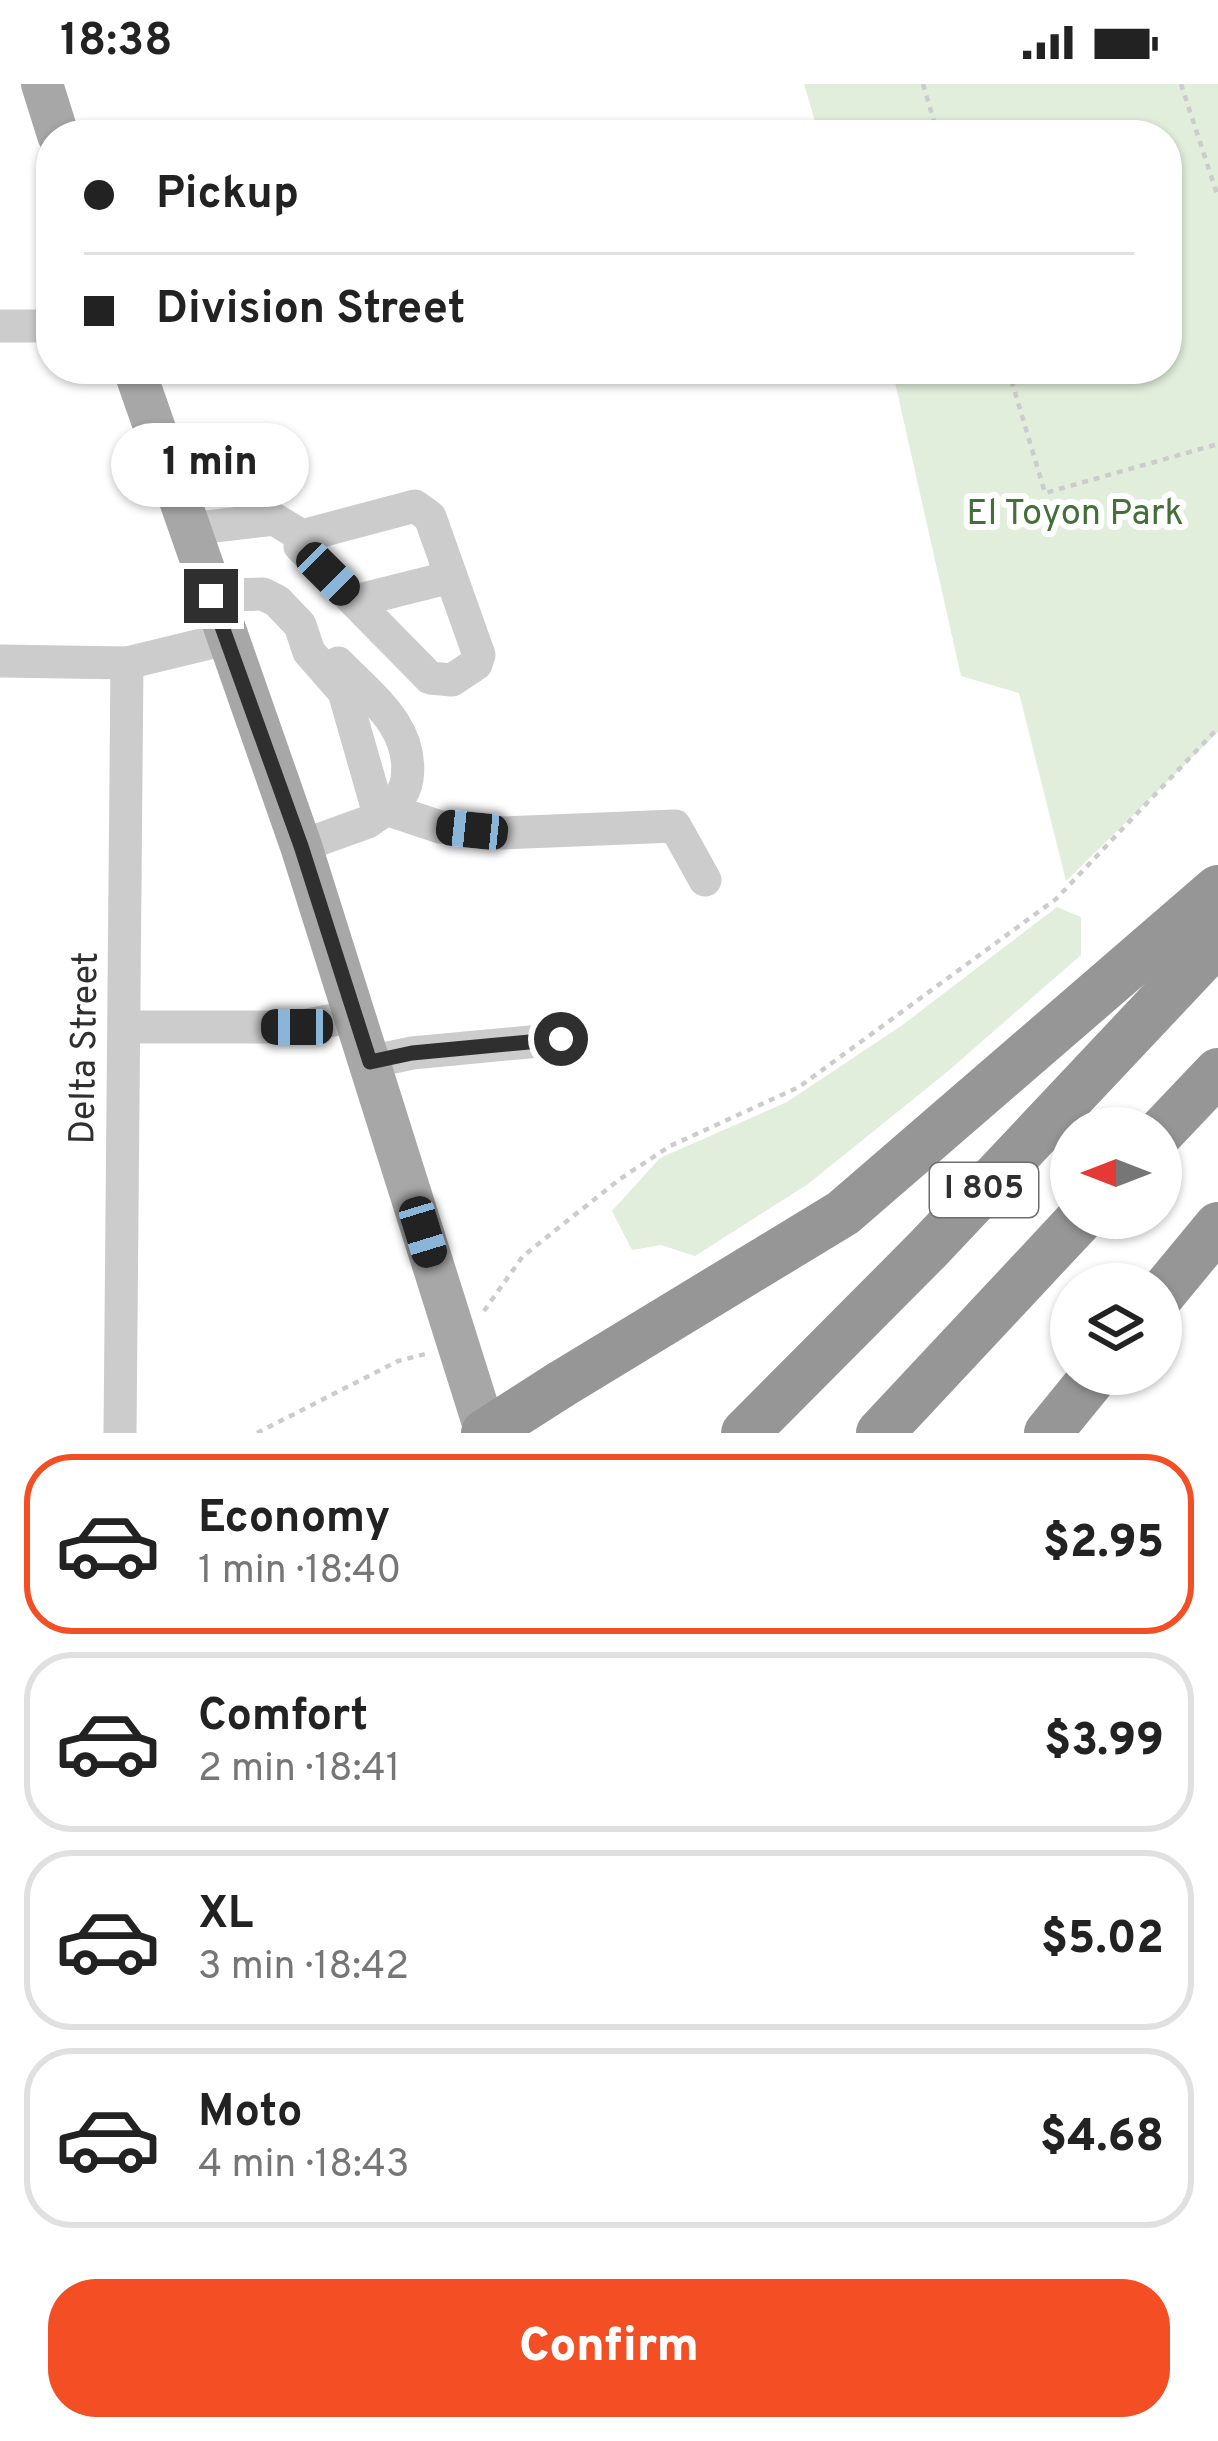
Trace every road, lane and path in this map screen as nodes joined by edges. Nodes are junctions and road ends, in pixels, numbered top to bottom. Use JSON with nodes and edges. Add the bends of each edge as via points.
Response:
{"nodes":[{"id":1,"x":42,"y":84,"type":"edge"},
{"id":2,"x":923,"y":84,"type":"edge"},
{"id":3,"x":1181,"y":84,"type":"edge"},
{"id":4,"x":53,"y":120,"type":"edge"},
{"id":5,"x":934,"y":120,"type":"edge"},
{"id":6,"x":1218,"y":197,"type":"edge"},
{"id":7,"x":0,"y":326,"type":"edge"},
{"id":8,"x":36,"y":326,"type":"edge"},
{"id":9,"x":139,"y":384,"type":"edge"},
{"id":10,"x":1013,"y":384,"type":"edge"},
{"id":11,"x":1218,"y":444,"type":"edge"},
{"id":12,"x":189,"y":529,"type":"junction"},
{"id":13,"x":302,"y":536,"type":"junction"},
{"id":14,"x":451,"y":577,"type":"junction"},
{"id":15,"x":211,"y":596,"type":"junction"},
{"id":16,"x":355,"y":601,"type":"junction"},
{"id":17,"x":300,"y":625,"type":"junction"},
{"id":18,"x":226,"y":639,"type":"junction"},
{"id":19,"x":0,"y":661,"type":"edge"},
{"id":20,"x":127,"y":663,"type":"junction"},
{"id":21,"x":1218,"y":728,"type":"edge"},
{"id":22,"x":384,"y":812,"type":"junction"},
{"id":23,"x":301,"y":846,"type":"junction"},
{"id":24,"x":705,"y":880,"type":"dead end"},
{"id":25,"x":1218,"y":890,"type":"edge"},
{"id":26,"x":1218,"y":941,"type":"edge"},
{"id":27,"x":355,"y":1016,"type":"junction"},
{"id":28,"x":126,"y":1027,"type":"junction"},
{"id":29,"x":561,"y":1039,"type":"dead end"},
{"id":30,"x":370,"y":1062,"type":"junction"},
{"id":31,"x":1218,"y":1072,"type":"edge"},
{"id":32,"x":1182,"y":1110,"type":"edge"},
{"id":33,"x":1218,"y":1226,"type":"edge"},
{"id":34,"x":1061,"y":1239,"type":"edge"},
{"id":35,"x":1182,"y":1270,"type":"edge"},
{"id":36,"x":458,"y":1346,"type":"junction"},
{"id":37,"x":1079,"y":1395,"type":"edge"},
{"id":38,"x":120,"y":1433,"type":"edge"},
{"id":39,"x":257,"y":1433,"type":"edge"},
{"id":40,"x":485,"y":1433,"type":"edge"},
{"id":41,"x":745,"y":1433,"type":"edge"},
{"id":42,"x":880,"y":1433,"type":"edge"},
{"id":43,"x":1048,"y":1433,"type":"edge"}],
"edges":[{"from":1,"to":4,"type":"main road"},
{"from":2,"to":5,"type":"path"},
{"from":3,"to":6,"type":"path"},
{"from":7,"to":8,"type":"street"},
{"from":9,"to":12,"type":"main road"},
{"from":10,"to":11,"type":"path","via":[[1046,493]]},
{"from":12,"to":13,"type":"street","via":[[274,519]]},
{"from":12,"to":15,"type":"main road"},
{"from":13,"to":14,"type":"street","via":[[415,506],[430,517]]},
{"from":13,"to":16,"type":"street","via":[[300,546]]},
{"from":14,"to":16,"type":"street"},
{"from":14,"to":16,"type":"street","via":[[479,655],[452,680],[430,677]]},
{"from":15,"to":17,"type":"street","via":[[262,594]]},
{"from":15,"to":18,"type":"main road"},
{"from":17,"to":22,"type":"street","via":[[309,652],[344,692]]},
{"from":17,"to":22,"type":"street","via":[[399,727],[406,787]]},
{"from":18,"to":20,"type":"street"},
{"from":18,"to":23,"type":"main road"},
{"from":19,"to":20,"type":"street"},
{"from":20,"to":28,"type":"street","name":"Delta Street"},
{"from":21,"to":36,"type":"path","via":[[1056,899],[799,1087],[670,1146],[620,1180],[523,1256]]},
{"from":22,"to":23,"type":"street"},
{"from":22,"to":24,"type":"street","via":[[503,833],[675,826]]},
{"from":23,"to":27,"type":"main road"},
{"from":25,"to":40,"type":"highway","bridge":true,"via":[[843,1213]]},
{"from":26,"to":41,"type":"highway","number":"I 805"},
{"from":27,"to":28,"type":"street","via":[[297,1027]]},
{"from":27,"to":30,"type":"main road"},
{"from":28,"to":38,"type":"street","name":"Delta Street"},
{"from":29,"to":30,"type":"street"},
{"from":30,"to":36,"type":"main road"},
{"from":31,"to":32,"type":"highway"},
{"from":33,"to":35,"type":"highway"},
{"from":34,"to":42,"type":"highway","number":"I 805"},
{"from":36,"to":39,"type":"path","via":[[398,1361]]},
{"from":36,"to":40,"type":"main road"},
{"from":37,"to":43,"type":"highway"}]}
